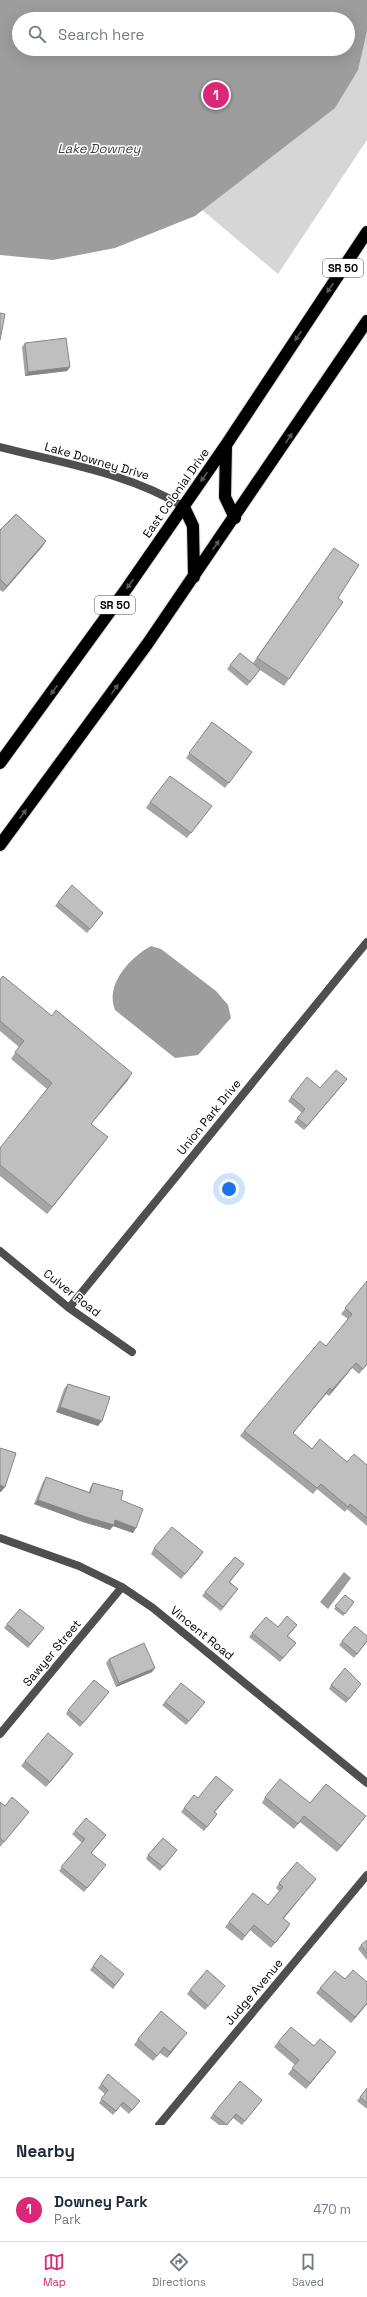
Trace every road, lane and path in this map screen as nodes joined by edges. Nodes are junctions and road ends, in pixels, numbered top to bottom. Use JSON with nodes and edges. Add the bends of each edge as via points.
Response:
{"nodes":[{"id":1,"x":367,"y":232,"type":"edge"},
{"id":2,"x":367,"y":321,"type":"edge"},
{"id":3,"x":226,"y":445,"type":"junction"},
{"id":4,"x":0,"y":447,"type":"edge"},
{"id":5,"x":184,"y":507,"type":"junction"},
{"id":6,"x":235,"y":518,"type":"junction"},
{"id":7,"x":194,"y":577,"type":"junction"},
{"id":8,"x":0,"y":763,"type":"edge"},
{"id":9,"x":0,"y":845,"type":"edge"},
{"id":10,"x":367,"y":942,"type":"edge"},
{"id":11,"x":0,"y":1251,"type":"edge"},
{"id":12,"x":69,"y":1308,"type":"junction"},
{"id":13,"x":132,"y":1352,"type":"dead end"},
{"id":14,"x":0,"y":1538,"type":"edge"},
{"id":15,"x":122,"y":1587,"type":"junction"},
{"id":16,"x":0,"y":1734,"type":"edge"},
{"id":17,"x":367,"y":1783,"type":"edge"},
{"id":18,"x":367,"y":1875,"type":"edge"},
{"id":19,"x":159,"y":2125,"type":"edge"}],
"edges":[{"from":1,"to":3,"type":"highway","name":"East Colonial Drive","number":"SR 50","one_way":true},
{"from":6,"to":2,"type":"highway","one_way":true},
{"from":3,"to":5,"type":"highway","name":"East Colonial Drive","number":"SR 50","one_way":true},
{"from":3,"to":6,"type":"highway","via":[[225,497]]},
{"from":4,"to":5,"type":"street","name":"Lake Downey Drive","via":[[136,483],[165,495]]},
{"from":5,"to":7,"type":"highway","via":[[193,526]]},
{"from":5,"to":8,"type":"highway","name":"East Colonial Drive","number":"SR 50","one_way":true},
{"from":7,"to":6,"type":"highway","one_way":true},
{"from":9,"to":7,"type":"highway","one_way":true},
{"from":10,"to":12,"type":"street","name":"Union Park Drive"},
{"from":11,"to":12,"type":"street","name":"Culver Road"},
{"from":12,"to":13,"type":"street","name":"Culver Road"},
{"from":14,"to":15,"type":"street","name":"Vincent Road","via":[[78,1566]]},
{"from":15,"to":16,"type":"street","name":"Sawyer Street"},
{"from":15,"to":17,"type":"street","name":"Vincent Road","via":[[153,1608]]},
{"from":18,"to":19,"type":"street","name":"Judge Avenue"}]}
